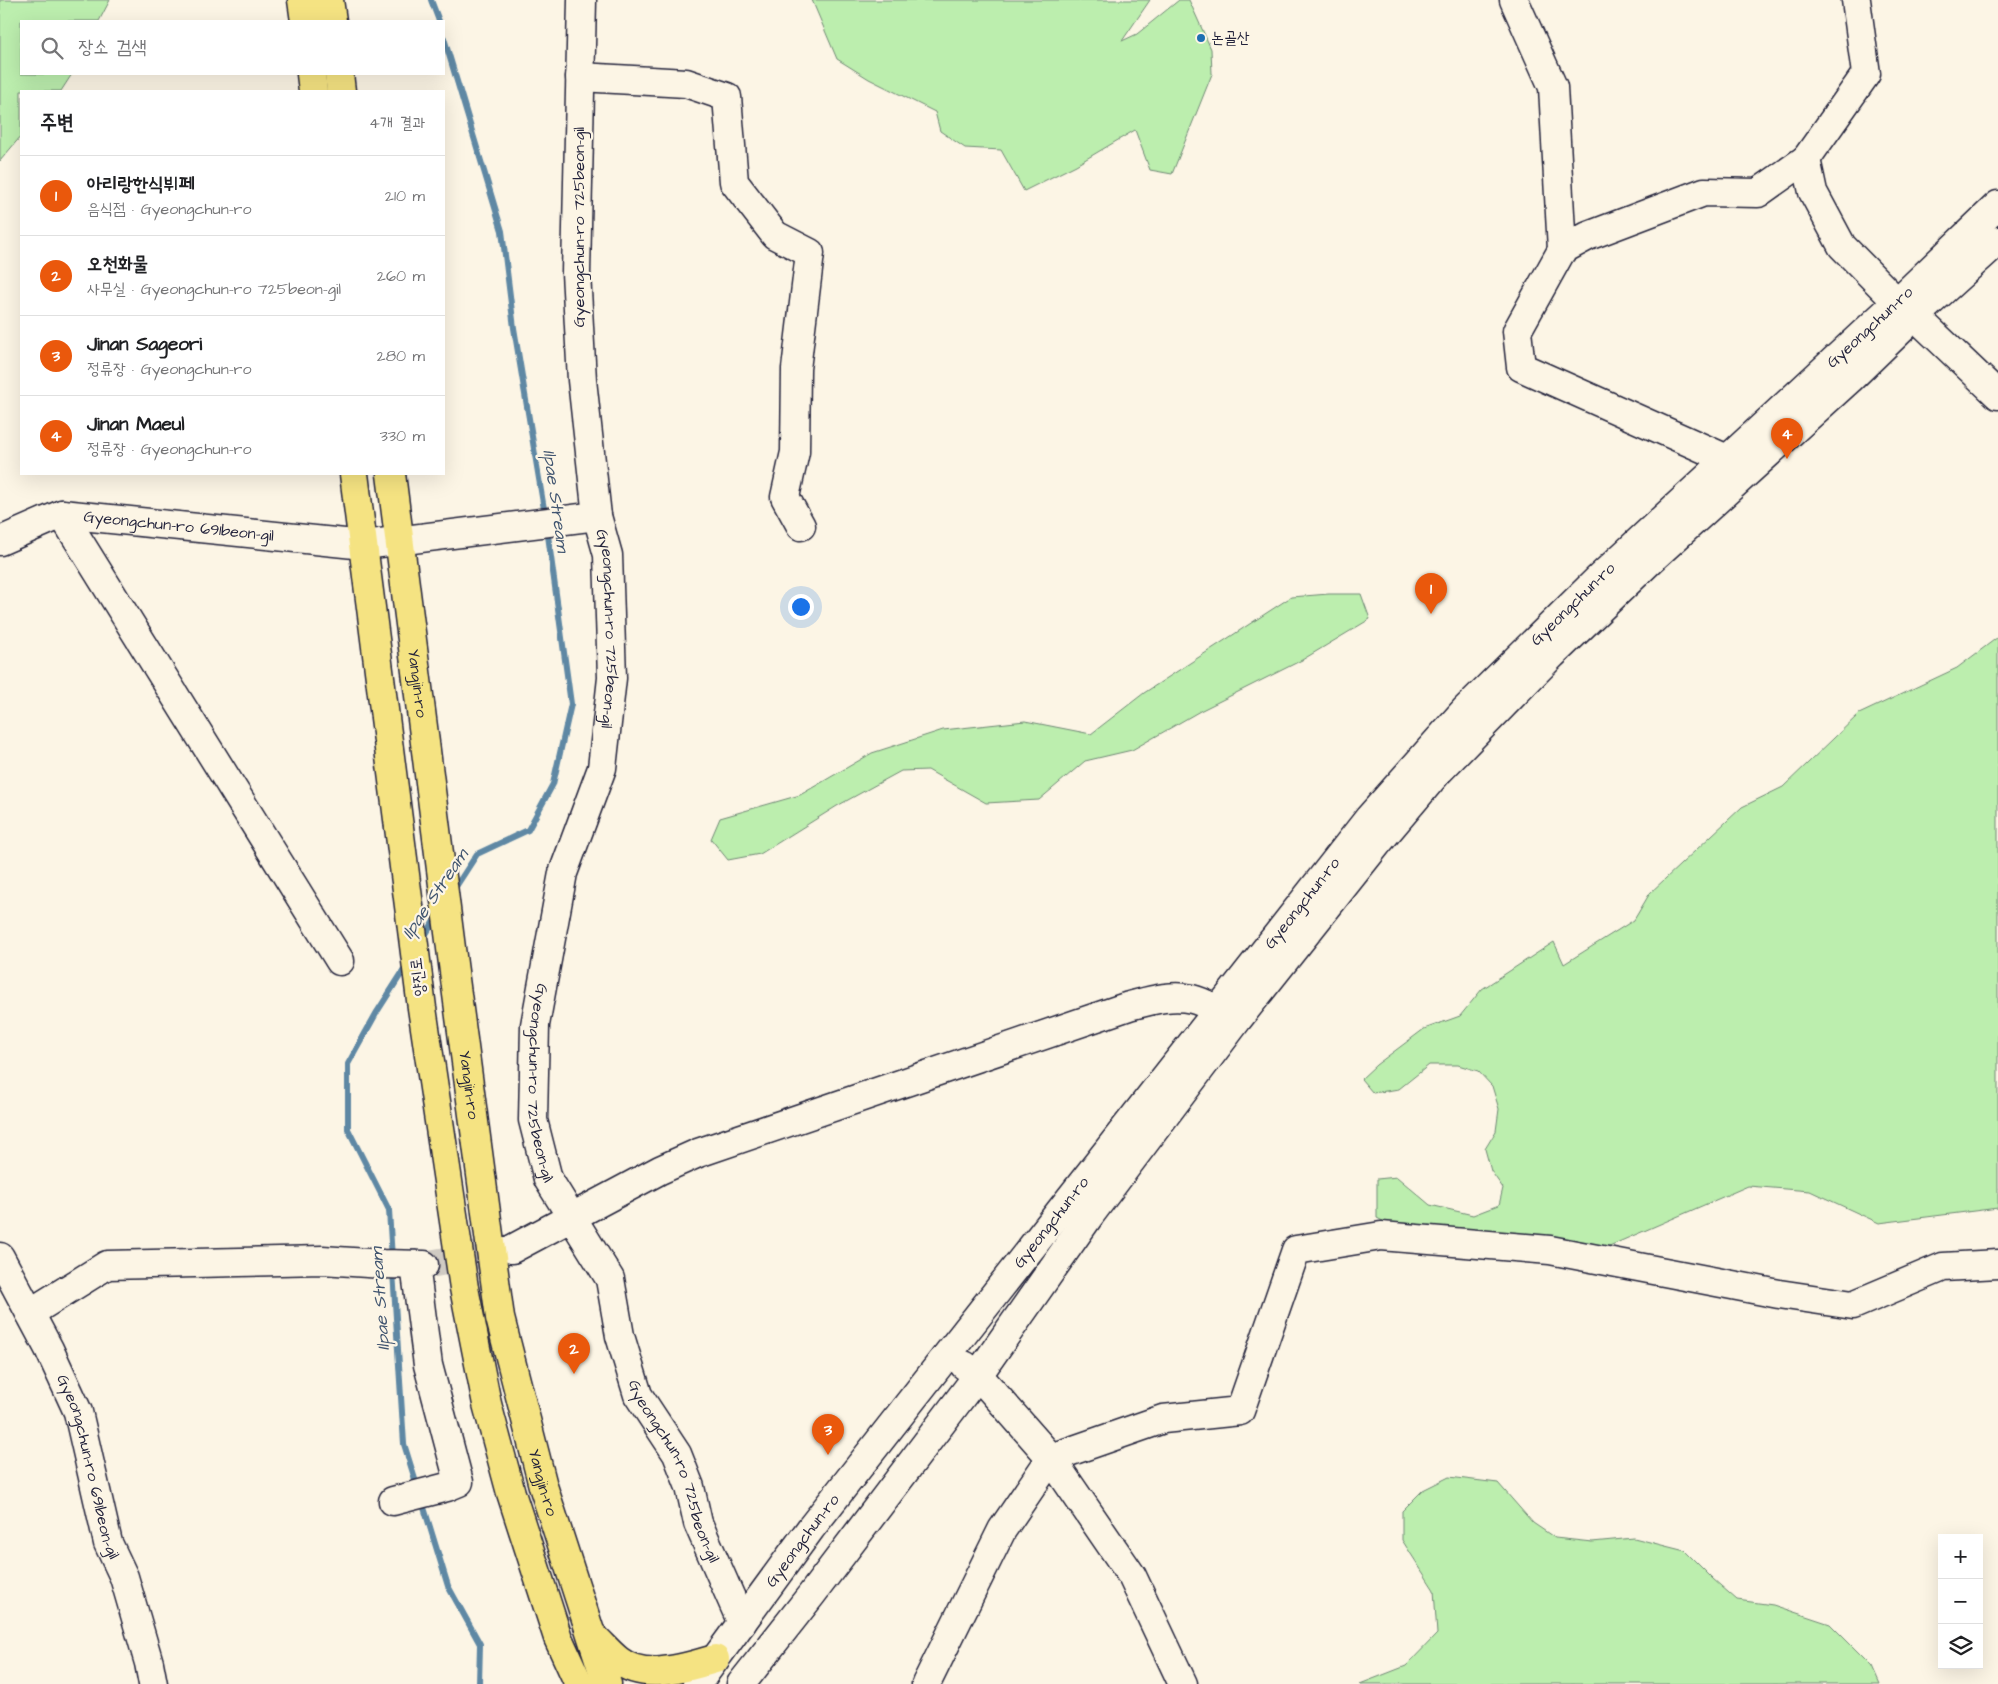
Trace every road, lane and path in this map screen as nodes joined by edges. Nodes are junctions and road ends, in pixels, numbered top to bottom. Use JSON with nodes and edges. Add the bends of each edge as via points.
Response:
{"nodes":[{"id":1,"x":302,"y":0,"type":"edge"},
{"id":2,"x":329,"y":0,"type":"edge"},
{"id":3,"x":582,"y":0,"type":"edge"},
{"id":4,"x":1514,"y":0,"type":"edge"},
{"id":5,"x":1856,"y":0,"type":"edge"},
{"id":6,"x":305,"y":20,"type":"edge"},
{"id":7,"x":332,"y":20,"type":"edge"},
{"id":8,"x":311,"y":75,"type":"edge"},
{"id":9,"x":339,"y":75,"type":"edge"},
{"id":10,"x":580,"y":77,"type":"junction"},
{"id":11,"x":313,"y":90,"type":"edge"},
{"id":12,"x":341,"y":90,"type":"edge"},
{"id":13,"x":1806,"y":159,"type":"junction"},
{"id":14,"x":1998,"y":205,"type":"edge"},
{"id":15,"x":1998,"y":241,"type":"edge"},
{"id":16,"x":1562,"y":250,"type":"junction"},
{"id":17,"x":1906,"y":309,"type":"junction"},
{"id":18,"x":1998,"y":395,"type":"edge"},
{"id":19,"x":1727,"y":459,"type":"junction"},
{"id":20,"x":354,"y":475,"type":"edge"},
{"id":21,"x":391,"y":475,"type":"edge"},
{"id":22,"x":62,"y":514,"type":"junction"},
{"id":23,"x":591,"y":517,"type":"junction"},
{"id":24,"x":802,"y":526,"type":"dead end"},
{"id":25,"x":0,"y":541,"type":"edge"},
{"id":26,"x":400,"y":541,"type":"junction"},
{"id":27,"x":364,"y":545,"type":"junction"},
{"id":28,"x":340,"y":961,"type":"dead end"},
{"id":29,"x":422,"y":1008,"type":"joint"},
{"id":30,"x":1218,"y":1010,"type":"junction"},
{"id":31,"x":571,"y":1216,"type":"junction"},
{"id":32,"x":512,"y":1249,"type":"tunnel mouth"},
{"id":33,"x":0,"y":1257,"type":"edge"},
{"id":34,"x":1998,"y":1264,"type":"edge"},
{"id":35,"x":30,"y":1313,"type":"junction"},
{"id":36,"x":949,"y":1353,"type":"junction"},
{"id":37,"x":978,"y":1375,"type":"junction"},
{"id":38,"x":1051,"y":1458,"type":"junction"},
{"id":39,"x":400,"y":1500,"type":"dead end"},
{"id":40,"x":742,"y":1623,"type":"junction"},
{"id":41,"x":591,"y":1633,"type":"junction"},
{"id":42,"x":558,"y":1638,"type":"junction"},
{"id":43,"x":715,"y":1660,"type":"junction"},
{"id":44,"x":153,"y":1684,"type":"edge"},
{"id":45,"x":565,"y":1684,"type":"edge"},
{"id":46,"x":579,"y":1684,"type":"edge"},
{"id":47,"x":607,"y":1684,"type":"edge"},
{"id":48,"x":697,"y":1684,"type":"edge"},
{"id":49,"x":741,"y":1684,"type":"edge"},
{"id":50,"x":926,"y":1684,"type":"edge"},
{"id":51,"x":1183,"y":1684,"type":"edge"}],
"edges":[{"from":1,"to":6,"type":"main road"},
{"from":2,"to":7,"type":"main road"},
{"from":3,"to":10,"type":"street","name":"Gyeongchun-ro 725beon-gil"},
{"from":4,"to":16,"type":"street","via":[[1553,87]]},
{"from":5,"to":13,"type":"street","via":[[1866,74]]},
{"from":8,"to":11,"type":"main road"},
{"from":9,"to":12,"type":"main road"},
{"from":10,"to":23,"type":"street","name":"Gyeongchun-ro 725beon-gil","via":[[576,273]]},
{"from":10,"to":24,"type":"street","via":[[686,83],[728,97],[734,182],[775,235],[810,253],[796,369],[795,452],[785,497]]},
{"from":13,"to":16,"type":"street","via":[[1758,193],[1704,192],[1588,236]]},
{"from":13,"to":17,"type":"street","via":[[1813,192],[1842,246]]},
{"from":14,"to":17,"type":"street","name":"Gyeongchun-ro"},
{"from":15,"to":17,"type":"street","name":"Gyeongchun-ro"},
{"from":16,"to":19,"type":"street","via":[[1517,331],[1522,367]]},
{"from":17,"to":18,"type":"street"},
{"from":17,"to":19,"type":"street","name":"Gyeongchun-ro"},
{"from":17,"to":37,"type":"street","name":"Gyeongchun-ro","via":[[1850,379],[1652,559],[1552,655],[1437,773],[1238,1019],[1090,1215]]},
{"from":19,"to":30,"type":"street","name":"Gyeongchun-ro","via":[[1599,578],[1465,710],[1369,818]]},
{"from":20,"to":27,"type":"main road"},
{"from":21,"to":26,"type":"main road","name":"Yangjin-ro"},
{"from":22,"to":25,"type":"street","name":"Gyeongchun-ro 691beon-gil"},
{"from":22,"to":27,"type":"street","name":"Gyeongchun-ro 691beon-gil"},
{"from":22,"to":28,"type":"street"},
{"from":23,"to":26,"type":"street","name":"Gyeongchun-ro 691beon-gil"},
{"from":23,"to":31,"type":"street","name":"Gyeongchun-ro 725beon-gil","via":[[608,555],[612,678],[602,768],[563,873],[535,1025],[532,1120],[548,1179]]},
{"from":26,"to":27,"type":"street","name":"Gyeongchun-ro 691beon-gil"},
{"from":26,"to":41,"type":"main road","name":"Yangjin-ro","via":[[500,1318],[543,1486]]},
{"from":27,"to":29,"type":"main road","name":"양진로"},
{"from":29,"to":42,"type":"main road","name":"Yangjin-ro","via":[[464,1288],[487,1404],[511,1493]]},
{"from":30,"to":31,"type":"street","via":[[1193,999],[1176,997],[1129,1006],[698,1154]]},
{"from":30,"to":36,"type":"street","name":"Gyeongchun-ro"},
{"from":31,"to":32,"type":"street"},
{"from":31,"to":40,"type":"street","name":"Gyeongchun-ro 725beon-gil","via":[[610,1279],[620,1336],[638,1395],[677,1454],[690,1487],[698,1523]]},
{"from":33,"to":35,"type":"street","name":"Gyeongchun-ro 691beon-gil"},
{"from":34,"to":38,"type":"street","via":[[1943,1267],[1853,1305],[1550,1250],[1381,1236],[1296,1250],[1240,1411],[1163,1419]]},
{"from":35,"to":39,"type":"street","via":[[107,1265],[322,1260],[420,1265],[428,1364],[459,1482]]},
{"from":35,"to":44,"type":"street","name":"Gyeongchun-ro 691beon-gil","via":[[78,1412],[108,1542],[124,1576]]},
{"from":36,"to":37,"type":"street"},
{"from":36,"to":40,"type":"street","name":"Gyeongchun-ro","via":[[811,1528]]},
{"from":37,"to":38,"type":"street"},
{"from":37,"to":49,"type":"street","name":"Gyeongchun-ro"},
{"from":38,"to":50,"type":"street","via":[[1002,1530]]},
{"from":38,"to":51,"type":"street","via":[[1132,1576]]},
{"from":40,"to":43,"type":"street","name":"Gyeongchun-ro"},
{"from":41,"to":43,"type":"main road","via":[[619,1662],[644,1672],[677,1670]]},
{"from":41,"to":47,"type":"main road","name":"Yangjin-ro"},
{"from":42,"to":45,"type":"main road"},
{"from":42,"to":46,"type":"main road","name":"Yangjin-ro"},
{"from":43,"to":48,"type":"street","name":"Gyeongchun-ro"}]}
